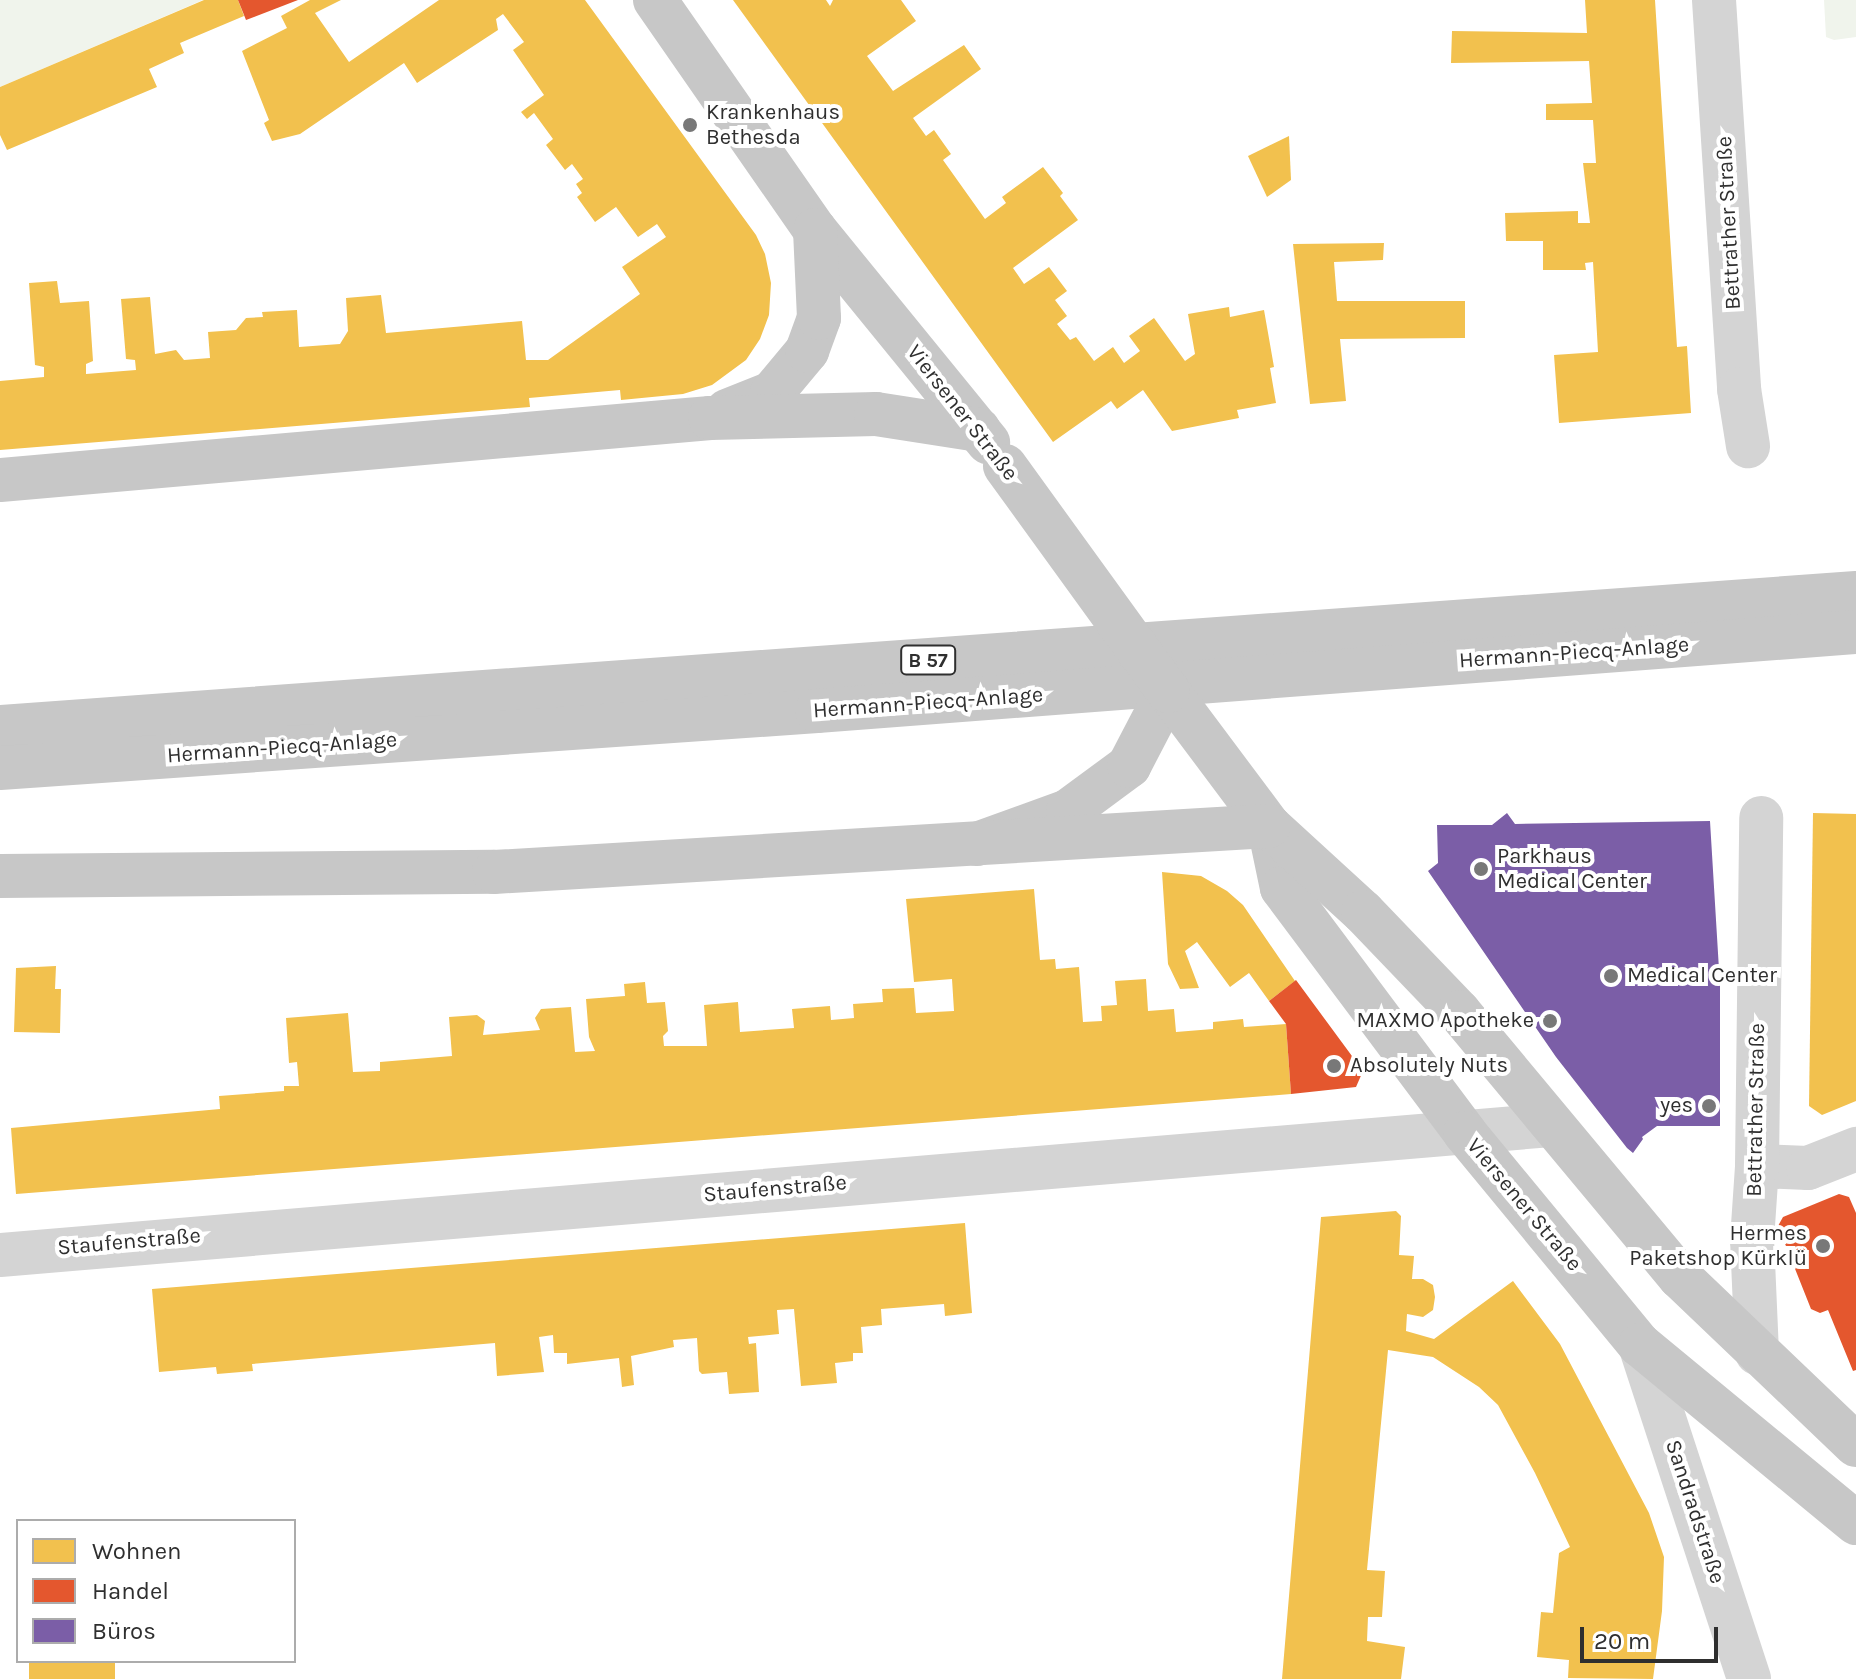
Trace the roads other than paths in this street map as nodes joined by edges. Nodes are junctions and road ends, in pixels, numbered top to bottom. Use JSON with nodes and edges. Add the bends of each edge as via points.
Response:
{"nodes":[{"id":1,"x":655,"y":0,"type":"edge"},
{"id":2,"x":1714,"y":0,"type":"edge"},
{"id":3,"x":815,"y":230,"type":"junction"},
{"id":4,"x":710,"y":418,"type":"junction"},
{"id":5,"x":979,"y":430,"type":"junction"},
{"id":6,"x":1748,"y":446,"type":"dead end"},
{"id":7,"x":0,"y":480,"type":"edge"},
{"id":8,"x":1856,"y":593,"type":"edge"},
{"id":9,"x":1856,"y":632,"type":"edge"},
{"id":10,"x":1168,"y":691,"type":"junction"},
{"id":11,"x":0,"y":727,"type":"edge"},
{"id":12,"x":0,"y":768,"type":"edge"},
{"id":13,"x":1761,"y":818,"type":"dead end"},
{"id":14,"x":1269,"y":826,"type":"junction"},
{"id":15,"x":977,"y":844,"type":"junction"},
{"id":16,"x":0,"y":876,"type":"edge"},
{"id":17,"x":1551,"y":1125,"type":"junction"},
{"id":18,"x":1465,"y":1133,"type":"junction"},
{"id":19,"x":1856,"y":1149,"type":"edge"},
{"id":20,"x":1757,"y":1166,"type":"junction"},
{"id":21,"x":0,"y":1255,"type":"edge"},
{"id":22,"x":1640,"y":1345,"type":"junction"},
{"id":23,"x":1757,"y":1353,"type":"junction"},
{"id":24,"x":1856,"y":1445,"type":"edge"},
{"id":25,"x":1856,"y":1523,"type":"edge"},
{"id":26,"x":1749,"y":1679,"type":"edge"}],
"edges":[{"from":1,"to":3,"type":"main road","name":"Viersener Straße"},
{"from":2,"to":6,"type":"street","name":"Bettrather Straße","via":[[1739,389]]},
{"from":3,"to":4,"type":"main road","via":[[819,318],[807,351],[772,393]]},
{"from":3,"to":5,"type":"main road","name":"Viersener Straße"},
{"from":4,"to":5,"type":"main road","via":[[876,414]]},
{"from":4,"to":7,"type":"main road"},
{"from":5,"to":10,"type":"main road","name":"Viersener Straße","bridge":true},
{"from":8,"to":11,"type":"main road","name":"Hermann-Piecq-Anlage","number":"B 57"},
{"from":9,"to":12,"type":"main road","name":"Hermann-Piecq-Anlage","number":"B 57"},
{"from":10,"to":14,"type":"main road","name":"Viersener Straße"},
{"from":10,"to":15,"type":"main road","via":[[1129,766],[1068,811]]},
{"from":13,"to":20,"type":"street","name":"Bettrather Straße"},
{"from":14,"to":15,"type":"main road"},
{"from":14,"to":17,"type":"main road","name":"Viersener Straße","via":[[1363,912],[1459,1012]]},
{"from":14,"to":18,"type":"main road","name":"Viersener Straße","via":[[1282,888]]},
{"from":15,"to":16,"type":"main road","via":[[494,872]]},
{"from":17,"to":18,"type":"street","name":"Staufenstraße"},
{"from":17,"to":23,"type":"main road","name":"Viersener Straße","via":[[1680,1277]]},
{"from":18,"to":21,"type":"street","name":"Staufenstraße"},
{"from":18,"to":22,"type":"main road","name":"Viersener Straße"},
{"from":19,"to":20,"type":"street","via":[[1808,1168]]},
{"from":20,"to":23,"type":"street","name":"Bettrather Straße","via":[[1752,1240]]},
{"from":22,"to":25,"type":"main road","name":"Viersener Straße"},
{"from":22,"to":26,"type":"street","name":"Sandradstraße"},
{"from":23,"to":24,"type":"main road","name":"Viersener Straße"}]}
